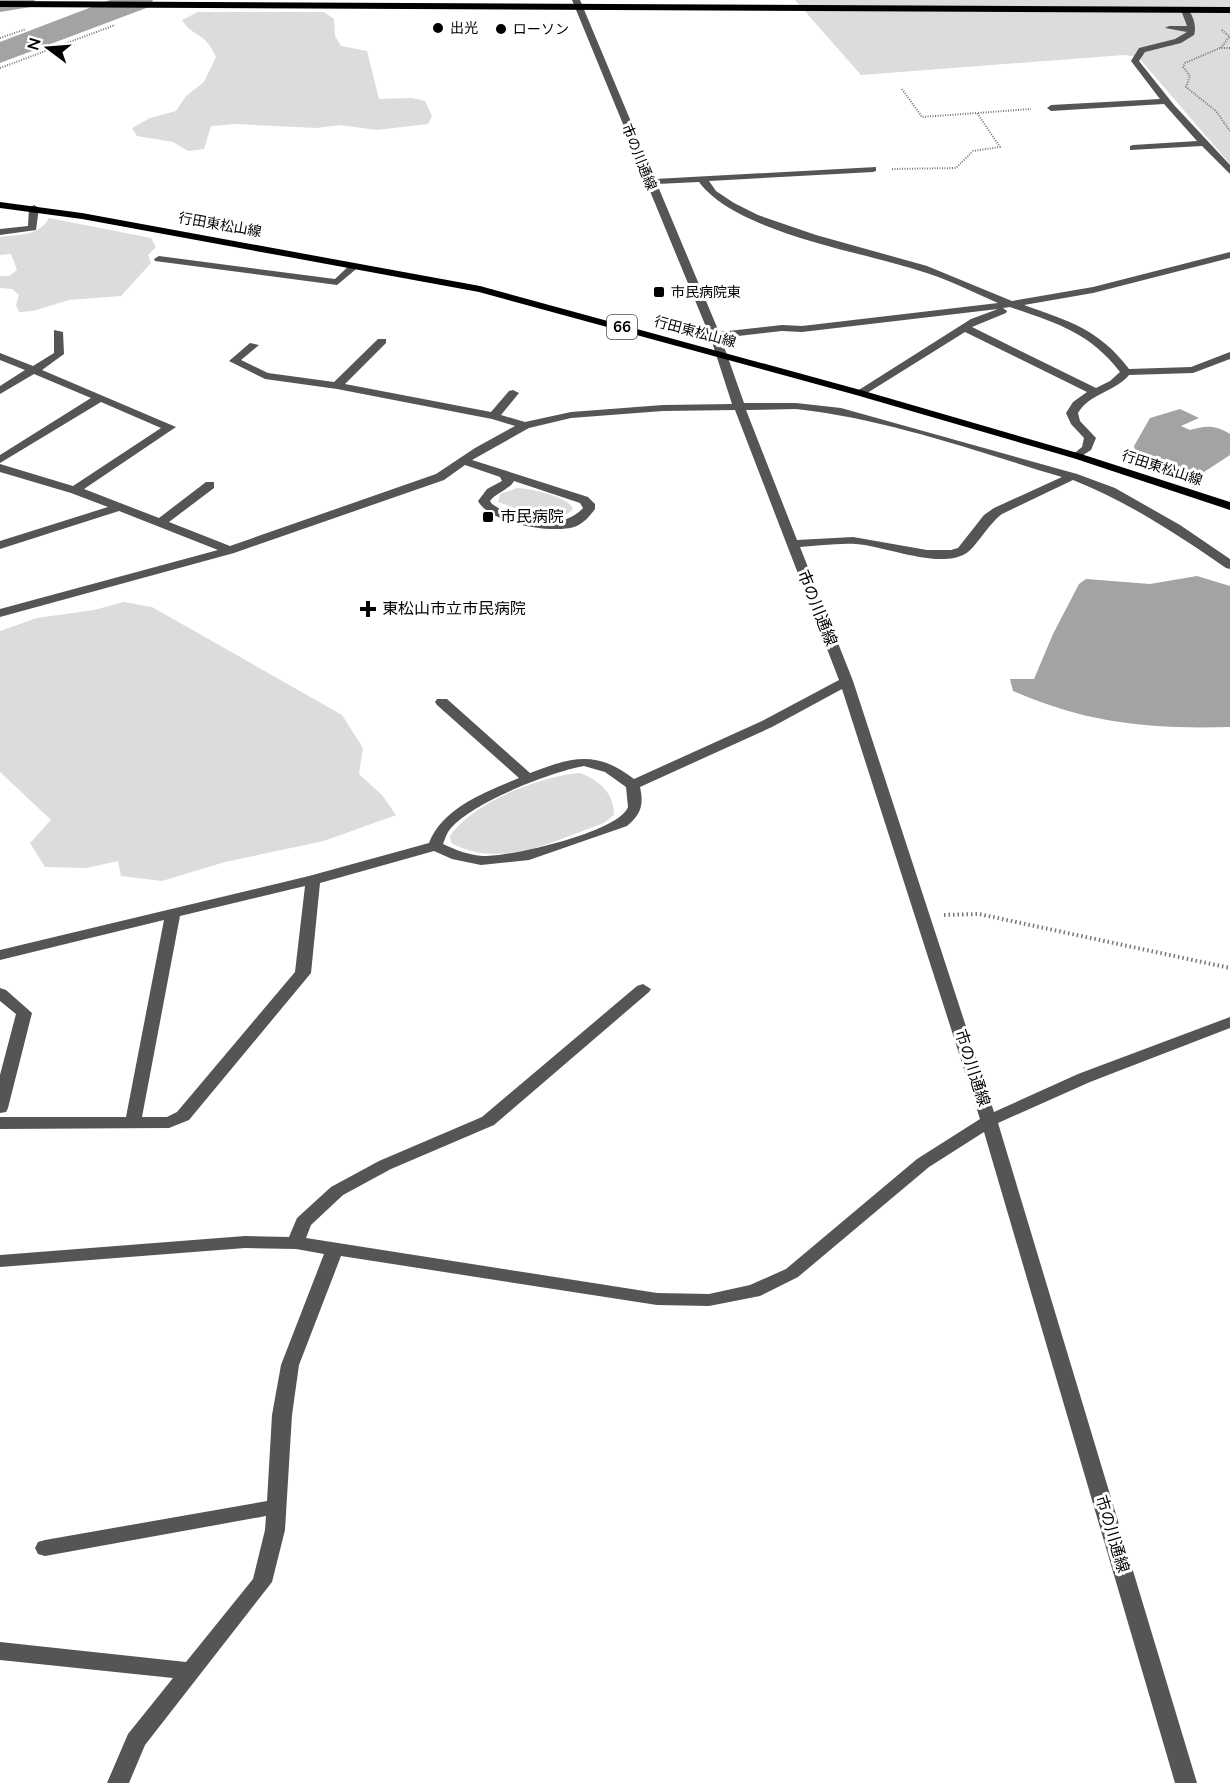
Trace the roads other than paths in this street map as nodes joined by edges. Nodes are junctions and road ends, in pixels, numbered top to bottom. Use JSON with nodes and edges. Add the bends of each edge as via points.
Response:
{"nodes":[{"id":1,"x":275,"y":0,"type":"edge"},
{"id":2,"x":367,"y":0,"type":"edge"},
{"id":3,"x":730,"y":0,"type":"edge"},
{"id":4,"x":299,"y":3,"type":"edge"},
{"id":5,"x":577,"y":3,"type":"edge"},
{"id":6,"x":1230,"y":3,"type":"edge"},
{"id":7,"x":0,"y":4,"type":"edge"},
{"id":8,"x":1185,"y":10,"type":"junction"},
{"id":9,"x":1230,"y":10,"type":"edge"},
{"id":10,"x":1169,"y":28,"type":"dead end"},
{"id":11,"x":1192,"y":28,"type":"junction"},
{"id":12,"x":1157,"y":42,"type":"dead end"},
{"id":13,"x":1170,"y":42,"type":"junction"},
{"id":14,"x":1167,"y":101,"type":"junction"},
{"id":15,"x":1051,"y":108,"type":"road end"},
{"id":16,"x":1205,"y":143,"type":"junction"},
{"id":17,"x":1132,"y":148,"type":"dead end"},
{"id":18,"x":873,"y":169,"type":"road end"},
{"id":19,"x":1230,"y":171,"type":"edge"},
{"id":20,"x":702,"y":178,"type":"junction"},
{"id":21,"x":649,"y":182,"type":"junction"},
{"id":22,"x":0,"y":205,"type":"edge"},
{"id":23,"x":34,"y":208,"type":"junction"},
{"id":24,"x":0,"y":232,"type":"edge"},
{"id":25,"x":1230,"y":255,"type":"edge"},
{"id":26,"x":159,"y":259,"type":"dead end"},
{"id":27,"x":356,"y":265,"type":"junction"},
{"id":28,"x":1012,"y":304,"type":"junction"},
{"id":29,"x":965,"y":328,"type":"junction"},
{"id":30,"x":58,"y":332,"type":"dead end"},
{"id":31,"x":715,"y":338,"type":"junction"},
{"id":32,"x":382,"y":341,"type":"dead end"},
{"id":33,"x":254,"y":345,"type":"dead end"},
{"id":34,"x":1230,"y":355,"type":"edge"},
{"id":35,"x":0,"y":356,"type":"edge"},
{"id":36,"x":35,"y":371,"type":"junction"},
{"id":37,"x":1126,"y":372,"type":"junction"},
{"id":38,"x":337,"y":386,"type":"junction"},
{"id":39,"x":0,"y":391,"type":"edge"},
{"id":40,"x":1094,"y":391,"type":"junction"},
{"id":41,"x":513,"y":393,"type":"dead end"},
{"id":42,"x":860,"y":393,"type":"junction"},
{"id":43,"x":98,"y":399,"type":"junction"},
{"id":44,"x":740,"y":406,"type":"junction"},
{"id":45,"x":494,"y":416,"type":"junction"},
{"id":46,"x":525,"y":425,"type":"junction"},
{"id":47,"x":1077,"y":456,"type":"junction"},
{"id":48,"x":0,"y":460,"type":"edge"},
{"id":49,"x":464,"y":461,"type":"junction"},
{"id":50,"x":4,"y":472,"type":"edge"},
{"id":51,"x":505,"y":474,"type":"junction"},
{"id":52,"x":1073,"y":476,"type":"junction"},
{"id":53,"x":210,"y":485,"type":"dead end"},
{"id":54,"x":75,"y":490,"type":"junction"},
{"id":55,"x":1230,"y":506,"type":"edge"},
{"id":56,"x":118,"y":508,"type":"junction"},
{"id":57,"x":160,"y":523,"type":"junction"},
{"id":58,"x":792,"y":544,"type":"junction"},
{"id":59,"x":0,"y":545,"type":"edge"},
{"id":60,"x":230,"y":550,"type":"junction"},
{"id":61,"x":1230,"y":565,"type":"edge"},
{"id":62,"x":0,"y":613,"type":"edge"},
{"id":63,"x":846,"y":681,"type":"junction"},
{"id":64,"x":442,"y":702,"type":"dead end"},
{"id":65,"x":529,"y":778,"type":"junction"},
{"id":66,"x":633,"y":785,"type":"junction"},
{"id":67,"x":435,"y":846,"type":"junction"},
{"id":68,"x":313,"y":880,"type":"junction"},
{"id":69,"x":173,"y":913,"type":"junction"},
{"id":70,"x":0,"y":955,"type":"edge"},
{"id":71,"x":644,"y":989,"type":"dead end"},
{"id":72,"x":0,"y":993,"type":"edge"},
{"id":73,"x":1230,"y":1022,"type":"edge"},
{"id":74,"x":0,"y":1108,"type":"edge"},
{"id":75,"x":989,"y":1121,"type":"junction"},
{"id":76,"x":0,"y":1123,"type":"edge"},
{"id":77,"x":132,"y":1123,"type":"junction"},
{"id":78,"x":296,"y":1243,"type":"junction"},
{"id":79,"x":335,"y":1248,"type":"junction"},
{"id":80,"x":0,"y":1261,"type":"edge"},
{"id":81,"x":276,"y":1507,"type":"junction"},
{"id":82,"x":45,"y":1548,"type":"dead end"},
{"id":83,"x":0,"y":1651,"type":"edge"},
{"id":84,"x":188,"y":1671,"type":"junction"},
{"id":85,"x":118,"y":1783,"type":"edge"},
{"id":86,"x":1186,"y":1783,"type":"edge"}],
"edges":[{"from":1,"to":4,"type":"highway"},
{"from":2,"to":4,"type":"highway"},
{"from":3,"to":6,"type":"highway"},
{"from":4,"to":5,"type":"highway"},
{"from":4,"to":7,"type":"highway"},
{"from":5,"to":8,"type":"highway"},
{"from":5,"to":21,"type":"street","name":"市の川通線"},
{"from":8,"to":9,"type":"highway"},
{"from":8,"to":11,"type":"street"},
{"from":10,"to":11,"type":"street"},
{"from":11,"to":13,"type":"street","via":[[1186,37]]},
{"from":12,"to":13,"type":"street"},
{"from":13,"to":14,"type":"street","via":[[1142,50],[1135,61]]},
{"from":14,"to":15,"type":"street"},
{"from":14,"to":16,"type":"street"},
{"from":16,"to":17,"type":"street"},
{"from":16,"to":19,"type":"street"},
{"from":18,"to":20,"type":"street"},
{"from":20,"to":21,"type":"street"},
{"from":20,"to":28,"type":"street","via":[[712,193],[771,223],[926,269]]},
{"from":21,"to":31,"type":"street","name":"市の川通線"},
{"from":22,"to":23,"type":"main road","name":"行田東松山線","number":"66"},
{"from":23,"to":24,"type":"street","via":[[33,228]]},
{"from":23,"to":27,"type":"main road","name":"行田東松山線","number":"66"},
{"from":25,"to":28,"type":"street","via":[[1148,278]]},
{"from":26,"to":27,"type":"street","via":[[337,282]]},
{"from":27,"to":42,"type":"main road","name":"行田東松山線","number":"66","via":[[480,290]]},
{"from":28,"to":29,"type":"street"},
{"from":28,"to":31,"type":"street"},
{"from":28,"to":37,"type":"street","via":[[1091,334]]},
{"from":29,"to":40,"type":"street"},
{"from":29,"to":42,"type":"street"},
{"from":30,"to":36,"type":"street","via":[[59,354]]},
{"from":31,"to":44,"type":"street","name":"市の川通線"},
{"from":32,"to":38,"type":"street"},
{"from":33,"to":38,"type":"street","via":[[234,361],[265,376]]},
{"from":34,"to":37,"type":"street","via":[[1193,370]]},
{"from":35,"to":36,"type":"street"},
{"from":36,"to":39,"type":"street"},
{"from":36,"to":43,"type":"street"},
{"from":37,"to":40,"type":"street","via":[[1121,380]]},
{"from":38,"to":45,"type":"street"},
{"from":40,"to":47,"type":"street","via":[[1080,399],[1072,413],[1090,438]]},
{"from":41,"to":45,"type":"street"},
{"from":42,"to":47,"type":"main road","name":"行田東松山線","number":"66"},
{"from":43,"to":48,"type":"street"},
{"from":43,"to":54,"type":"street","via":[[170,427]]},
{"from":44,"to":46,"type":"street","via":[[571,414]]},
{"from":44,"to":52,"type":"street","via":[[841,411]]},
{"from":44,"to":58,"type":"street","name":"市の川通線"},
{"from":45,"to":46,"type":"street"},
{"from":46,"to":49,"type":"street"},
{"from":47,"to":55,"type":"main road","name":"行田東松山線","number":"66"},
{"from":49,"to":51,"type":"street"},
{"from":49,"to":60,"type":"street","via":[[434,479]]},
{"from":50,"to":54,"type":"street"},
{"from":51,"to":51,"type":"street","via":[[584,500],[589,509],[573,522],[552,527],[489,508],[484,501],[508,482]]},
{"from":52,"to":58,"type":"street","via":[[988,518],[956,554],[860,540]]},
{"from":52,"to":61,"type":"street","via":[[1111,490]]},
{"from":53,"to":57,"type":"street"},
{"from":54,"to":56,"type":"street"},
{"from":56,"to":57,"type":"street"},
{"from":56,"to":59,"type":"street"},
{"from":57,"to":60,"type":"street"},
{"from":58,"to":63,"type":"street","name":"市の川通線"},
{"from":60,"to":62,"type":"street"},
{"from":63,"to":66,"type":"street","via":[[767,723]]},
{"from":63,"to":75,"type":"street","name":"市の川通線"},
{"from":64,"to":65,"type":"street"},
{"from":65,"to":66,"type":"street","via":[[583,762],[613,769]]},
{"from":65,"to":67,"type":"street","via":[[455,816],[443,827]]},
{"from":66,"to":67,"type":"street","via":[[637,803],[634,814],[622,823],[523,858],[463,859]]},
{"from":67,"to":68,"type":"street"},
{"from":68,"to":69,"type":"street"},
{"from":68,"to":77,"type":"street","via":[[303,974],[183,1116],[169,1122]]},
{"from":69,"to":70,"type":"street"},
{"from":69,"to":77,"type":"street"},
{"from":71,"to":78,"type":"street","via":[[488,1121],[337,1191],[303,1222]]},
{"from":72,"to":74,"type":"street","via":[[24,1013]]},
{"from":73,"to":75,"type":"street","via":[[1084,1078]]},
{"from":75,"to":79,"type":"street","via":[[923,1163],[792,1273],[754,1291],[709,1300],[657,1299]]},
{"from":75,"to":86,"type":"street","name":"市の川通線"},
{"from":76,"to":77,"type":"street"},
{"from":78,"to":79,"type":"street"},
{"from":78,"to":80,"type":"street","via":[[245,1242]]},
{"from":79,"to":81,"type":"street","via":[[290,1365],[282,1414]]},
{"from":81,"to":82,"type":"street"},
{"from":81,"to":84,"type":"street","via":[[275,1530],[262,1582]]},
{"from":83,"to":84,"type":"street"},
{"from":84,"to":85,"type":"street","via":[[136,1740]]}]}
